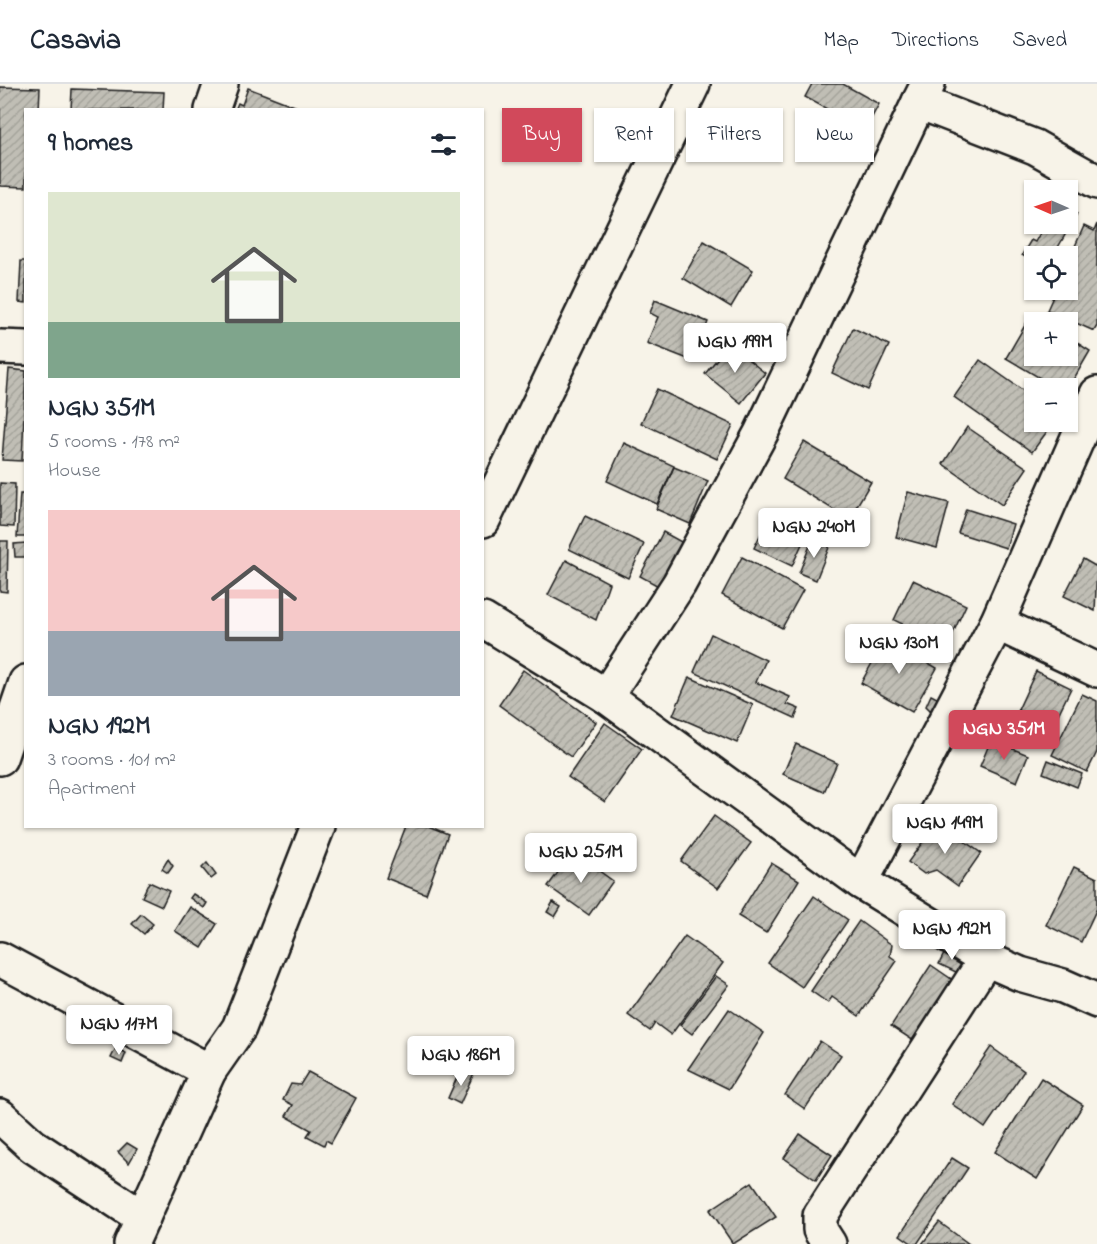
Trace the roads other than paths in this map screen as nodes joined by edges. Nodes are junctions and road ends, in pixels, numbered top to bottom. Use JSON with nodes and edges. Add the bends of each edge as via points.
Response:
{"nodes":[{"id":1,"x":221,"y":84,"type":"edge"},
{"id":2,"x":693,"y":84,"type":"edge"},
{"id":3,"x":924,"y":93,"type":"edge"},
{"id":4,"x":213,"y":108,"type":"edge"},
{"id":5,"x":1097,"y":182,"type":"edge"},
{"id":6,"x":0,"y":347,"type":"edge"},
{"id":7,"x":24,"y":348,"type":"edge"},
{"id":8,"x":1097,"y":394,"type":"edge"},
{"id":9,"x":484,"y":518,"type":"edge"},
{"id":10,"x":484,"y":621,"type":"edge"},
{"id":11,"x":997,"y":623,"type":"junction"},
{"id":12,"x":1097,"y":670,"type":"edge"},
{"id":13,"x":24,"y":688,"type":"edge"},
{"id":14,"x":606,"y":696,"type":"junction"},
{"id":15,"x":0,"y":758,"type":"edge"},
{"id":16,"x":317,"y":828,"type":"edge"},
{"id":17,"x":861,"y":882,"type":"junction"},
{"id":18,"x":0,"y":959,"type":"edge"},
{"id":19,"x":986,"y":959,"type":"junction"},
{"id":20,"x":1097,"y":1001,"type":"edge"},
{"id":21,"x":209,"y":1071,"type":"junction"},
{"id":22,"x":0,"y":1116,"type":"edge"},
{"id":23,"x":137,"y":1231,"type":"edge"},
{"id":24,"x":829,"y":1244,"type":"edge"}],
"edges":[{"from":1,"to":4,"type":"street"},
{"from":2,"to":9,"type":"street"},
{"from":3,"to":5,"type":"street"},
{"from":3,"to":14,"type":"street","via":[[761,434],[679,584]]},
{"from":6,"to":7,"type":"street"},
{"from":8,"to":11,"type":"street"},
{"from":10,"to":14,"type":"street"},
{"from":11,"to":12,"type":"street"},
{"from":11,"to":17,"type":"street"},
{"from":13,"to":15,"type":"street"},
{"from":14,"to":17,"type":"street"},
{"from":16,"to":21,"type":"street","via":[[239,1028]]},
{"from":17,"to":19,"type":"street"},
{"from":18,"to":21,"type":"street"},
{"from":19,"to":20,"type":"street"},
{"from":19,"to":24,"type":"street","via":[[820,1216],[820,1230]]},
{"from":21,"to":23,"type":"street"},
{"from":22,"to":23,"type":"street"}]}
